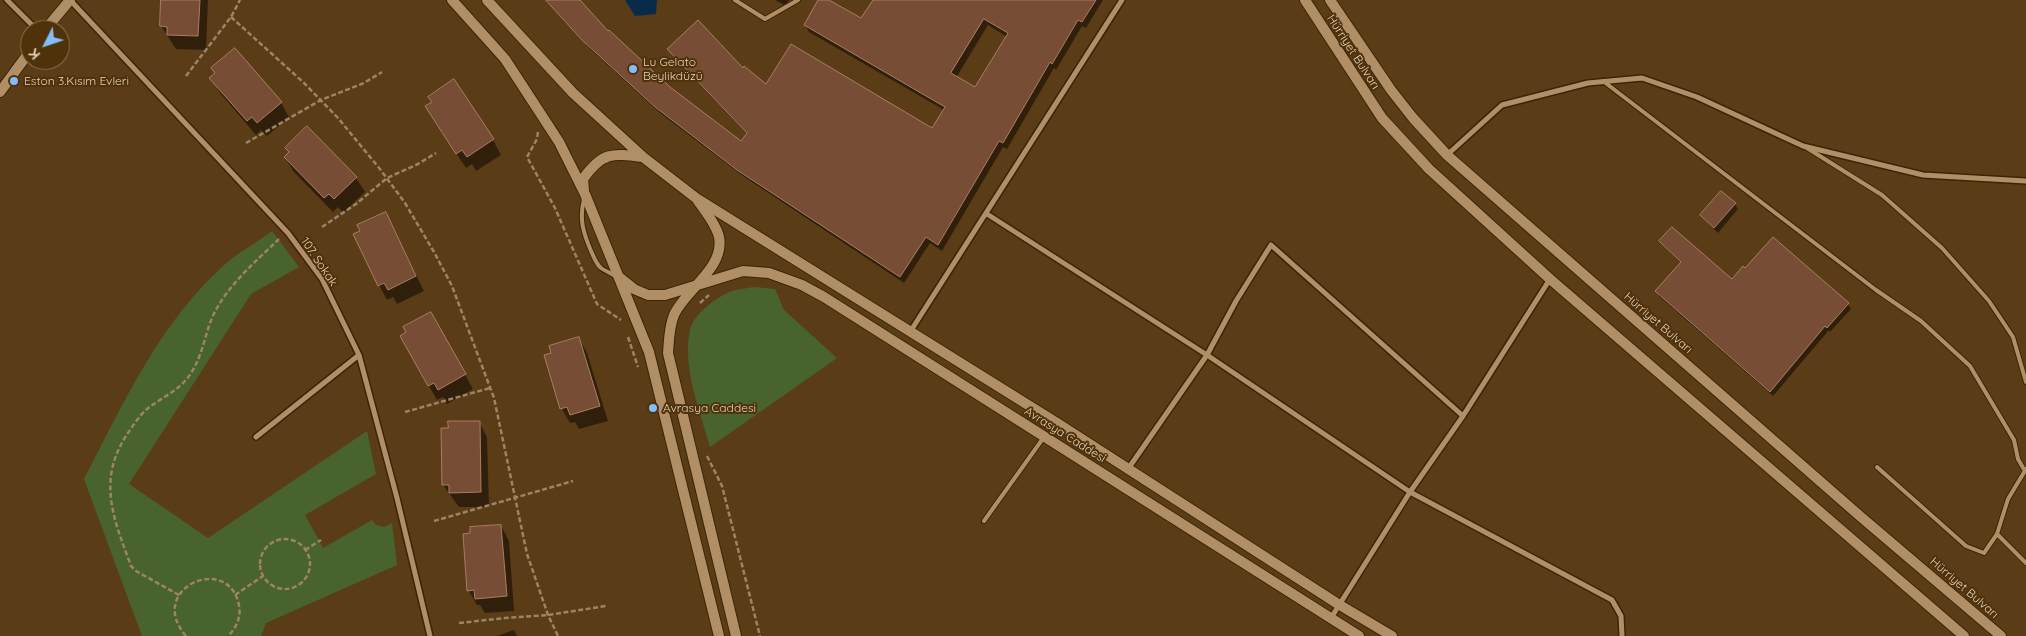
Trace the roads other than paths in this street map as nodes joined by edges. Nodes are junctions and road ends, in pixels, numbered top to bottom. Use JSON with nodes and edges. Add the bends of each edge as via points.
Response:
{"nodes":[{"id":1,"x":7,"y":0,"type":"edge"},
{"id":2,"x":70,"y":0,"type":"edge"},
{"id":3,"x":452,"y":0,"type":"edge"},
{"id":4,"x":487,"y":0,"type":"edge"},
{"id":5,"x":735,"y":0,"type":"edge"},
{"id":6,"x":798,"y":0,"type":"edge"},
{"id":7,"x":1122,"y":0,"type":"edge"},
{"id":8,"x":1305,"y":0,"type":"edge"},
{"id":9,"x":1330,"y":0,"type":"edge"},
{"id":10,"x":27,"y":20,"type":"edge"},
{"id":11,"x":54,"y":20,"type":"edge"},
{"id":12,"x":20,"y":65,"type":"edge"},
{"id":13,"x":1603,"y":81,"type":"junction"},
{"id":14,"x":0,"y":92,"type":"edge"},
{"id":15,"x":1803,"y":146,"type":"junction"},
{"id":16,"x":1447,"y":155,"type":"junction"},
{"id":17,"x":643,"y":157,"type":"junction"},
{"id":18,"x":2026,"y":181,"type":"edge"},
{"id":19,"x":585,"y":194,"type":"junction"},
{"id":20,"x":696,"y":198,"type":"junction"},
{"id":21,"x":987,"y":214,"type":"junction"},
{"id":22,"x":619,"y":277,"type":"junction"},
{"id":23,"x":1550,"y":279,"type":"junction"},
{"id":24,"x":693,"y":288,"type":"junction"},
{"id":25,"x":910,"y":332,"type":"junction"},
{"id":26,"x":358,"y":355,"type":"junction"},
{"id":27,"x":1207,"y":355,"type":"junction"},
{"id":28,"x":2026,"y":382,"type":"edge"},
{"id":29,"x":1463,"y":416,"type":"junction"},
{"id":30,"x":256,"y":437,"type":"dead end"},
{"id":31,"x":1044,"y":437,"type":"junction"},
{"id":32,"x":2026,"y":467,"type":"edge"},
{"id":33,"x":1877,"y":468,"type":"dead end"},
{"id":34,"x":1128,"y":470,"type":"junction"},
{"id":35,"x":2025,"y":471,"type":"edge"},
{"id":36,"x":1410,"y":492,"type":"junction"},
{"id":37,"x":984,"y":521,"type":"dead end"},
{"id":38,"x":1997,"y":534,"type":"junction"},
{"id":39,"x":2026,"y":563,"type":"edge"},
{"id":40,"x":1338,"y":604,"type":"junction"},
{"id":41,"x":1331,"y":619,"type":"junction"},
{"id":42,"x":430,"y":636,"type":"edge"},
{"id":43,"x":719,"y":636,"type":"edge"},
{"id":44,"x":736,"y":636,"type":"edge"},
{"id":45,"x":1359,"y":636,"type":"edge"},
{"id":46,"x":1392,"y":636,"type":"edge"},
{"id":47,"x":1622,"y":636,"type":"edge"},
{"id":48,"x":1964,"y":636,"type":"edge"},
{"id":49,"x":2001,"y":636,"type":"edge"}],
"edges":[{"from":1,"to":10,"type":"street"},
{"from":2,"to":11,"type":"street"},
{"from":2,"to":26,"type":"street","name":"107. Sokak","via":[[288,233],[322,279]]},
{"from":3,"to":19,"type":"street","via":[[505,59],[559,142]]},
{"from":4,"to":17,"type":"street","via":[[573,93]]},
{"from":5,"to":6,"type":"lane","via":[[765,19]]},
{"from":7,"to":21,"type":"street"},
{"from":8,"to":23,"type":"street","name":"Hürriyet Bulvarı","via":[[1358,83],[1402,142]]},
{"from":9,"to":16,"type":"street","name":"Hürriyet Bulvarı","via":[[1391,90]]},
{"from":12,"to":14,"type":"street"},
{"from":13,"to":15,"type":"street","via":[[1642,78],[1697,96]]},
{"from":13,"to":16,"type":"street","via":[[1502,105]]},
{"from":13,"to":35,"type":"lane","via":[[1921,321],[1970,366],[2014,440],[2018,459]]},
{"from":15,"to":18,"type":"street","via":[[1923,175]]},
{"from":15,"to":28,"type":"lane","via":[[1882,195],[1942,248],[1989,300],[2013,337]]},
{"from":16,"to":49,"type":"street","name":"Hürriyet Bulvarı"},
{"from":17,"to":19,"type":"street","via":[[616,153],[604,158],[583,179]]},
{"from":17,"to":20,"type":"street"},
{"from":19,"to":22,"type":"street"},
{"from":19,"to":22,"type":"lane","via":[[581,213],[585,238],[595,260]]},
{"from":20,"to":24,"type":"street","via":[[713,223],[719,237],[719,251],[714,264]]},
{"from":20,"to":25,"type":"street"},
{"from":21,"to":25,"type":"street"},
{"from":21,"to":27,"type":"street"},
{"from":22,"to":24,"type":"street","via":[[648,295],[665,295]]},
{"from":22,"to":43,"type":"street","via":[[649,352]]},
{"from":23,"to":29,"type":"street"},
{"from":23,"to":48,"type":"street","name":"Hürriyet Bulvarı"},
{"from":24,"to":31,"type":"street","name":"Avrasya Caddesi","via":[[743,271],[768,273],[802,285]]},
{"from":24,"to":44,"type":"street","via":[[674,314],[668,353]]},
{"from":25,"to":34,"type":"street"},
{"from":26,"to":30,"type":"street"},
{"from":26,"to":42,"type":"street","name":"107. Sokak"},
{"from":27,"to":29,"type":"street","via":[[1271,245]]},
{"from":27,"to":34,"type":"street"},
{"from":27,"to":36,"type":"street"},
{"from":29,"to":36,"type":"street"},
{"from":31,"to":37,"type":"lane"},
{"from":31,"to":41,"type":"street","name":"Avrasya Caddesi"},
{"from":32,"to":35,"type":"lane"},
{"from":33,"to":38,"type":"lane","via":[[1966,546],[1984,553]]},
{"from":34,"to":40,"type":"street"},
{"from":35,"to":38,"type":"lane","via":[[2008,499]]},
{"from":36,"to":40,"type":"street"},
{"from":36,"to":47,"type":"street","via":[[1612,600],[1622,616]]},
{"from":38,"to":39,"type":"lane"},
{"from":40,"to":41,"type":"street"},
{"from":40,"to":46,"type":"street"},
{"from":41,"to":45,"type":"street","name":"Avrasya Caddesi"}]}
